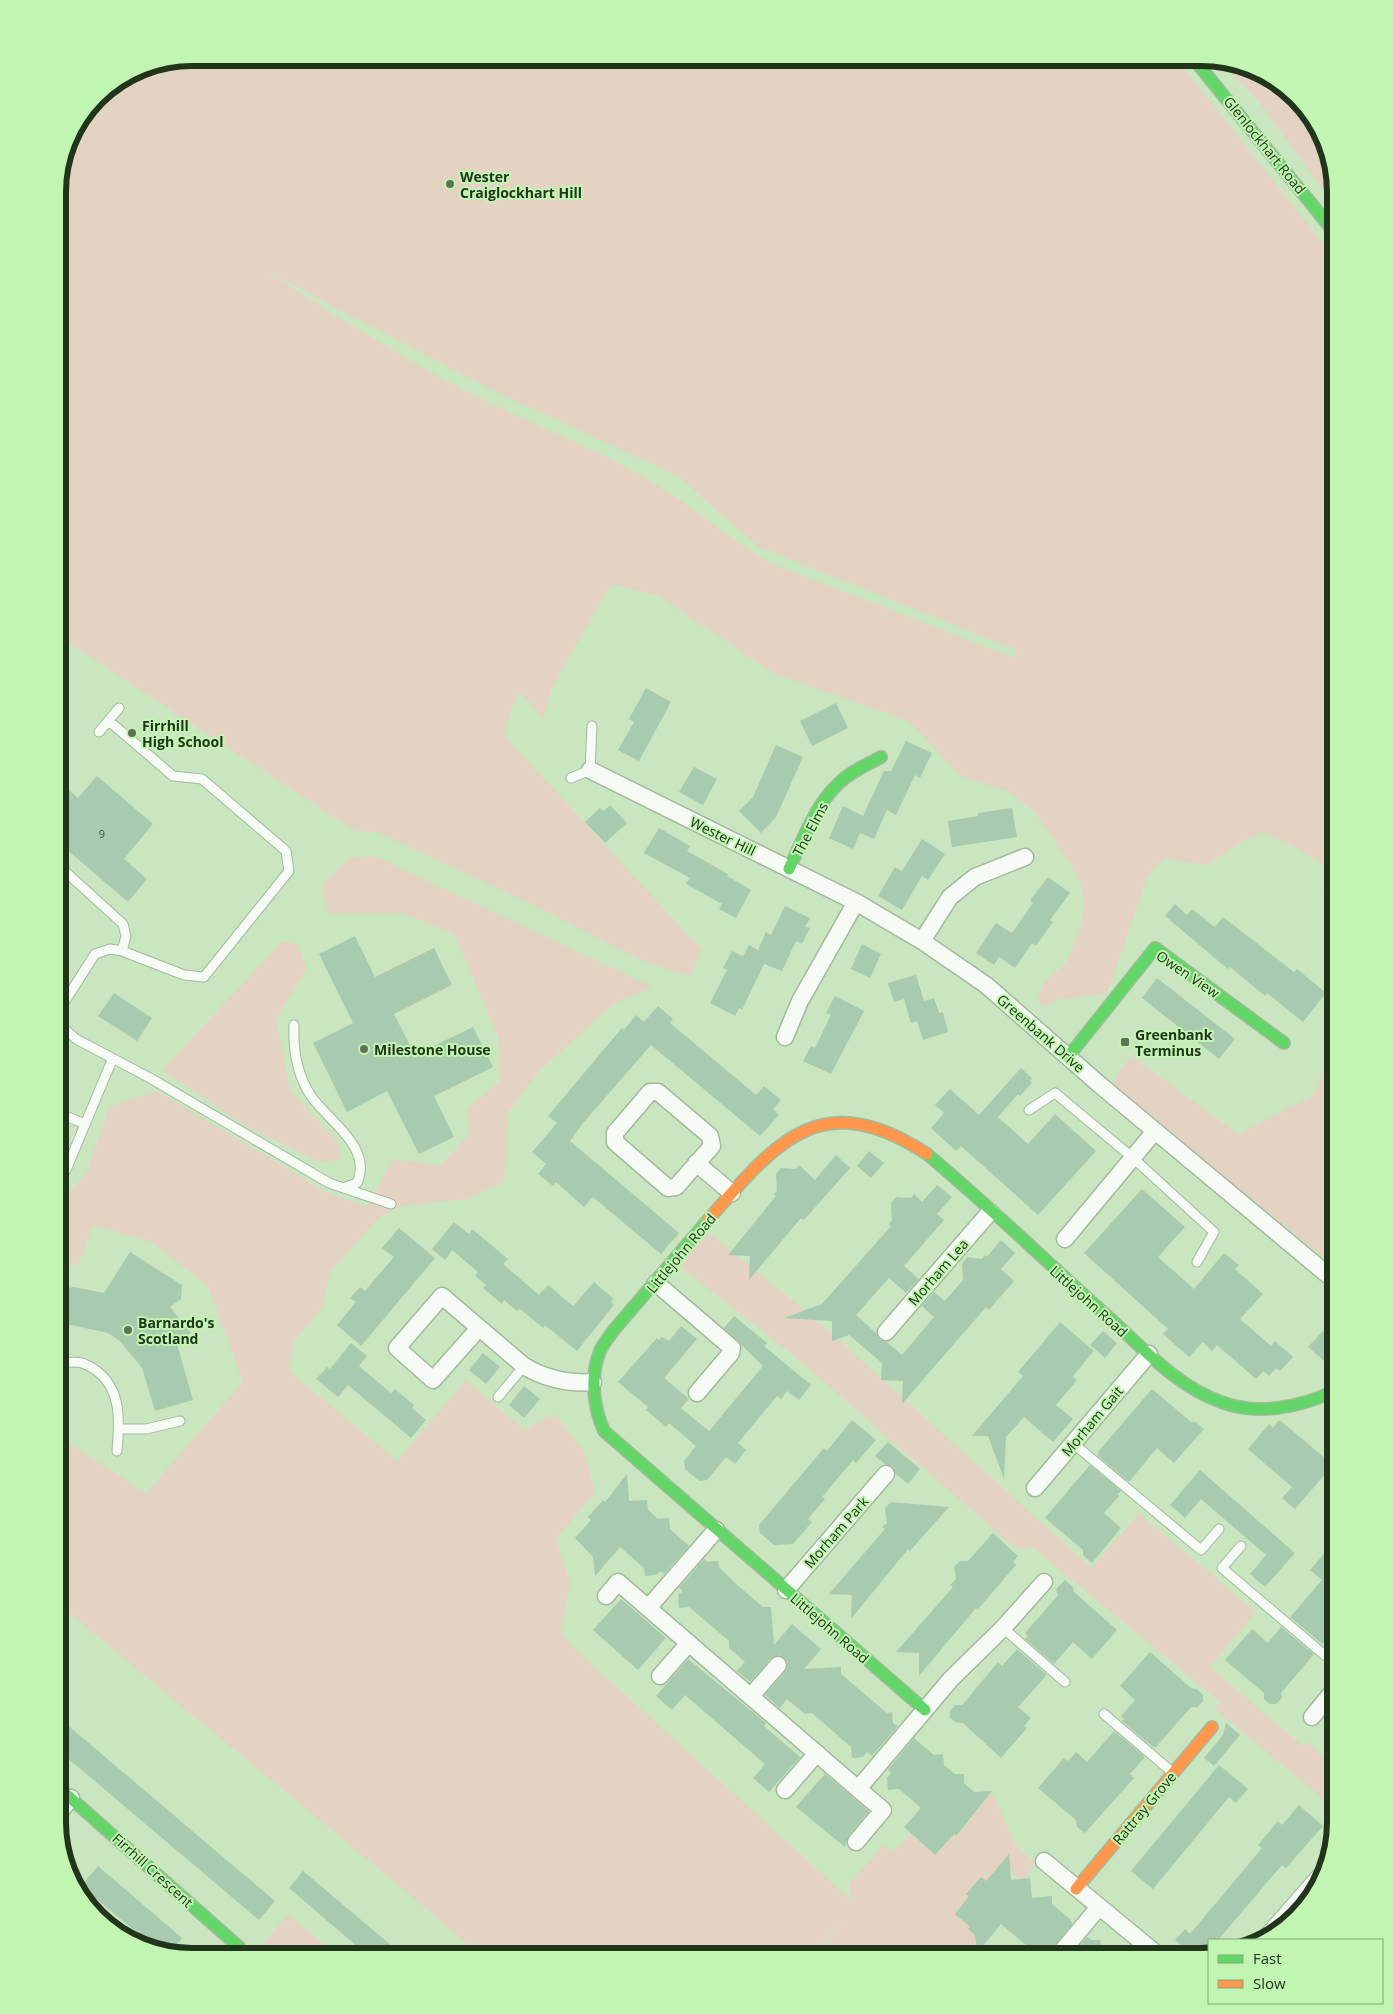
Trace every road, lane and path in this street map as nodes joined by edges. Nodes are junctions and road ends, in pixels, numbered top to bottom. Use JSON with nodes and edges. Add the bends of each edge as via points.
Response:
{"nodes":[{"id":1,"x":1200,"y":67,"type":"edge"},
{"id":2,"x":1327,"y":222,"type":"edge"},
{"id":3,"x":119,"y":708,"type":"dead end"},
{"id":4,"x":109,"y":721,"type":"junction"},
{"id":5,"x":592,"y":726,"type":"dead end"},
{"id":6,"x":99,"y":732,"type":"dead end"},
{"id":7,"x":881,"y":757,"type":"dead end"},
{"id":8,"x":590,"y":770,"type":"junction"},
{"id":9,"x":571,"y":778,"type":"dead end"},
{"id":10,"x":1025,"y":857,"type":"dead end"},
{"id":11,"x":789,"y":869,"type":"junction"},
{"id":12,"x":67,"y":873,"type":"edge"},
{"id":13,"x":856,"y":902,"type":"junction"},
{"id":14,"x":922,"y":941,"type":"junction"},
{"id":15,"x":122,"y":951,"type":"junction"},
{"id":16,"x":67,"y":999,"type":"edge"},
{"id":17,"x":294,"y":1025,"type":"dead end"},
{"id":18,"x":66,"y":1031,"type":"edge"},
{"id":19,"x":785,"y":1037,"type":"dead end"},
{"id":20,"x":1284,"y":1043,"type":"dead end"},
{"id":21,"x":1068,"y":1057,"type":"junction"},
{"id":22,"x":112,"y":1060,"type":"junction"},
{"id":23,"x":1029,"y":1110,"type":"dead end"},
{"id":24,"x":66,"y":1116,"type":"edge"},
{"id":25,"x":85,"y":1124,"type":"junction"},
{"id":26,"x":1155,"y":1131,"type":"junction"},
{"id":27,"x":1133,"y":1158,"type":"junction"},
{"id":28,"x":696,"y":1163,"type":"junction"},
{"id":29,"x":66,"y":1169,"type":"edge"},
{"id":30,"x":346,"y":1187,"type":"junction"},
{"id":31,"x":732,"y":1193,"type":"junction"},
{"id":32,"x":391,"y":1204,"type":"dead end"},
{"id":33,"x":990,"y":1212,"type":"junction"},
{"id":34,"x":1065,"y":1239,"type":"dead end"},
{"id":35,"x":1197,"y":1262,"type":"dead end"},
{"id":36,"x":1327,"y":1274,"type":"edge"},
{"id":37,"x":656,"y":1283,"type":"junction"},
{"id":38,"x":479,"y":1328,"type":"junction"},
{"id":39,"x":886,"y":1332,"type":"dead end"},
{"id":40,"x":1149,"y":1354,"type":"junction"},
{"id":41,"x":66,"y":1362,"type":"edge"},
{"id":42,"x":524,"y":1366,"type":"junction"},
{"id":43,"x":593,"y":1382,"type":"junction"},
{"id":44,"x":697,"y":1393,"type":"dead end"},
{"id":45,"x":1327,"y":1396,"type":"edge"},
{"id":46,"x":498,"y":1397,"type":"dead end"},
{"id":47,"x":180,"y":1421,"type":"dead end"},
{"id":48,"x":119,"y":1429,"type":"junction"},
{"id":49,"x":1074,"y":1444,"type":"junction"},
{"id":50,"x":117,"y":1451,"type":"dead end"},
{"id":51,"x":886,"y":1474,"type":"dead end"},
{"id":52,"x":1035,"y":1488,"type":"dead end"},
{"id":53,"x":1219,"y":1529,"type":"dead end"},
{"id":54,"x":716,"y":1530,"type":"junction"},
{"id":55,"x":1241,"y":1546,"type":"dead end"},
{"id":56,"x":1044,"y":1582,"type":"dead end"},
{"id":57,"x":786,"y":1590,"type":"junction"},
{"id":58,"x":606,"y":1596,"type":"dead end"},
{"id":59,"x":648,"y":1608,"type":"junction"},
{"id":60,"x":1002,"y":1628,"type":"junction"},
{"id":61,"x":689,"y":1643,"type":"junction"},
{"id":62,"x":1327,"y":1656,"type":"edge"},
{"id":63,"x":778,"y":1665,"type":"dead end"},
{"id":64,"x":660,"y":1676,"type":"dead end"},
{"id":65,"x":1065,"y":1682,"type":"dead end"},
{"id":66,"x":751,"y":1696,"type":"junction"},
{"id":67,"x":1327,"y":1700,"type":"edge"},
{"id":68,"x":925,"y":1710,"type":"junction"},
{"id":69,"x":1104,"y":1714,"type":"dead end"},
{"id":70,"x":1312,"y":1717,"type":"dead end"},
{"id":71,"x":1212,"y":1727,"type":"dead end"},
{"id":72,"x":816,"y":1753,"type":"junction"},
{"id":73,"x":1173,"y":1773,"type":"junction"},
{"id":74,"x":858,"y":1789,"type":"junction"},
{"id":75,"x":785,"y":1790,"type":"dead end"},
{"id":76,"x":66,"y":1794,"type":"edge"},
{"id":77,"x":71,"y":1798,"type":"junction"},
{"id":78,"x":66,"y":1804,"type":"edge"},
{"id":79,"x":856,"y":1842,"type":"dead end"},
{"id":80,"x":1044,"y":1861,"type":"dead end"},
{"id":81,"x":1313,"y":1878,"type":"edge"},
{"id":82,"x":1076,"y":1889,"type":"junction"},
{"id":83,"x":1098,"y":1907,"type":"junction"},
{"id":84,"x":1271,"y":1926,"type":"edge"},
{"id":85,"x":239,"y":1947,"type":"edge"},
{"id":86,"x":1065,"y":1948,"type":"edge"},
{"id":87,"x":1149,"y":1948,"type":"edge"}],
"edges":[{"from":1,"to":2,"type":"street","name":"Glenlockhart Road"},
{"from":3,"to":4,"type":"lane"},
{"from":4,"to":6,"type":"lane"},
{"from":4,"to":15,"type":"lane","via":[[173,776],[202,779],[286,852],[289,871],[204,977],[184,975]]},
{"from":5,"to":8,"type":"lane"},
{"from":7,"to":11,"type":"street","name":"The Elms","via":[[840,783],[828,795]]},
{"from":8,"to":9,"type":"lane"},
{"from":8,"to":11,"type":"street","name":"Wester Hill"},
{"from":10,"to":14,"type":"street","via":[[975,877],[950,897]]},
{"from":11,"to":13,"type":"street","name":"Wester Hill"},
{"from":12,"to":15,"type":"lane","via":[[123,924],[126,936]]},
{"from":13,"to":14,"type":"street","name":"Wester Hill"},
{"from":13,"to":19,"type":"street","via":[[800,1001]]},
{"from":14,"to":21,"type":"street","name":"Greenbank Drive","via":[[986,985]]},
{"from":15,"to":16,"type":"lane","via":[[110,949],[95,954]]},
{"from":17,"to":30,"type":"lane","via":[[293,1051],[311,1095],[347,1134],[358,1157],[362,1172],[357,1183]]},
{"from":18,"to":22,"type":"lane"},
{"from":20,"to":21,"type":"street","name":"Owen View","via":[[1155,948]]},
{"from":21,"to":26,"type":"street","name":"Greenbank Drive"},
{"from":22,"to":25,"type":"lane"},
{"from":22,"to":30,"type":"lane","via":[[150,1078],[329,1183]]},
{"from":23,"to":27,"type":"lane","via":[[1055,1093]]},
{"from":24,"to":25,"type":"lane"},
{"from":25,"to":29,"type":"lane"},
{"from":26,"to":27,"type":"street"},
{"from":26,"to":36,"type":"street","name":"Greenbank Drive"},
{"from":27,"to":34,"type":"street"},
{"from":27,"to":35,"type":"lane","via":[[1214,1232]]},
{"from":28,"to":28,"type":"street","via":[[712,1146],[710,1136],[658,1092],[650,1092],[615,1133],[615,1142],[668,1188],[676,1187]]},
{"from":28,"to":31,"type":"street"},
{"from":30,"to":32,"type":"lane"},
{"from":31,"to":33,"type":"street","name":"Littlejohn Road","via":[[755,1166],[781,1144],[810,1127],[840,1122],[865,1123],[890,1132],[928,1154]]},
{"from":31,"to":37,"type":"street","name":"Littlejohn Road"},
{"from":33,"to":39,"type":"street","name":"Morham Lea"},
{"from":33,"to":40,"type":"street","name":"Littlejohn Road"},
{"from":37,"to":43,"type":"street","name":"Littlejohn Road","via":[[600,1350]]},
{"from":37,"to":44,"type":"street","via":[[732,1348],[732,1353]]},
{"from":38,"to":38,"type":"street","via":[[442,1296],[397,1348],[433,1380]]},
{"from":38,"to":42,"type":"street"},
{"from":40,"to":45,"type":"street","name":"Littlejohn Road","via":[[1208,1398],[1231,1405],[1254,1408],[1301,1404]]},
{"from":40,"to":49,"type":"street","name":"Morham Gait"},
{"from":41,"to":48,"type":"lane","via":[[81,1362],[98,1371],[111,1386],[119,1407]]},
{"from":42,"to":43,"type":"street","via":[[557,1380]]},
{"from":42,"to":46,"type":"lane"},
{"from":43,"to":54,"type":"street","name":"Littlejohn Road","via":[[604,1431]]},
{"from":47,"to":48,"type":"lane","via":[[146,1429]]},
{"from":48,"to":50,"type":"lane"},
{"from":49,"to":52,"type":"street","name":"Morham Gait"},
{"from":49,"to":53,"type":"lane","via":[[1201,1550]]},
{"from":51,"to":57,"type":"street","name":"Morham Park"},
{"from":54,"to":57,"type":"street","name":"Littlejohn Road"},
{"from":54,"to":59,"type":"street"},
{"from":55,"to":62,"type":"lane","via":[[1222,1568]]},
{"from":56,"to":60,"type":"street"},
{"from":57,"to":68,"type":"street","name":"Littlejohn Road"},
{"from":58,"to":59,"type":"street","via":[[618,1582]]},
{"from":59,"to":61,"type":"street"},
{"from":60,"to":65,"type":"lane"},
{"from":60,"to":68,"type":"street","via":[[951,1678]]},
{"from":61,"to":64,"type":"street"},
{"from":61,"to":66,"type":"street"},
{"from":63,"to":66,"type":"street"},
{"from":66,"to":72,"type":"street"},
{"from":67,"to":70,"type":"street"},
{"from":68,"to":74,"type":"street"},
{"from":69,"to":73,"type":"lane"},
{"from":71,"to":73,"type":"street","name":"Rattray Grove"},
{"from":72,"to":74,"type":"street"},
{"from":72,"to":75,"type":"street"},
{"from":73,"to":82,"type":"street","name":"Rattray Grove"},
{"from":74,"to":79,"type":"street","via":[[883,1810]]},
{"from":76,"to":77,"type":"street","name":"Firrhill Crescent"},
{"from":77,"to":78,"type":"street"},
{"from":77,"to":85,"type":"street","name":"Firrhill Crescent"},
{"from":80,"to":82,"type":"street"},
{"from":81,"to":84,"type":"lane"},
{"from":82,"to":83,"type":"street"},
{"from":83,"to":86,"type":"street"},
{"from":83,"to":87,"type":"street"}]}
